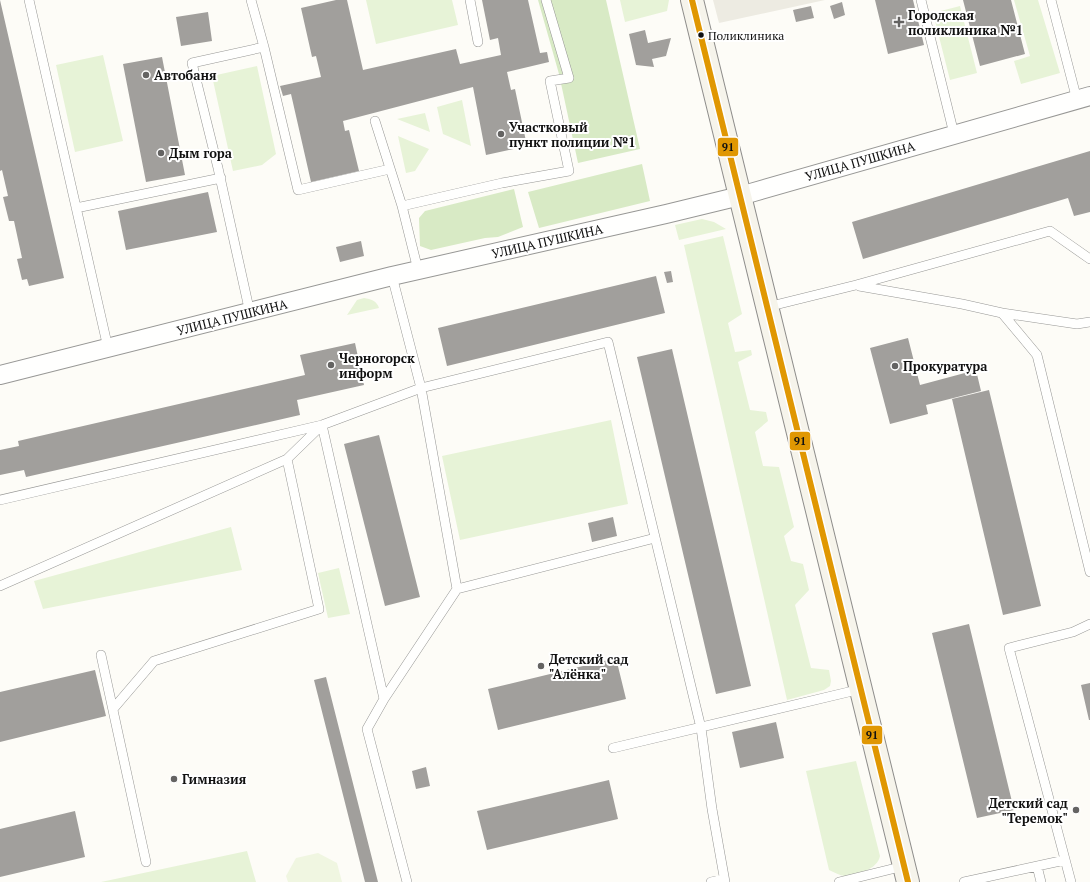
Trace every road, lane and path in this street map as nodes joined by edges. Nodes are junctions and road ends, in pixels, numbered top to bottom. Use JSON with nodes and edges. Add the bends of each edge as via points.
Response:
{"nodes":[{"id":1,"x":29,"y":0,"type":"edge"},
{"id":2,"x":251,"y":0,"type":"edge"},
{"id":3,"x":470,"y":0,"type":"edge"},
{"id":4,"x":546,"y":0,"type":"edge"},
{"id":5,"x":692,"y":0,"type":"edge"},
{"id":6,"x":921,"y":0,"type":"edge"},
{"id":7,"x":1051,"y":0,"type":"edge"},
{"id":8,"x":478,"y":42,"type":"dead end"},
{"id":9,"x":264,"y":47,"type":"junction"},
{"id":10,"x":1083,"y":98,"type":"edge"},
{"id":11,"x":375,"y":121,"type":"dead end"},
{"id":12,"x":954,"y":134,"type":"junction"},
{"id":13,"x":390,"y":169,"type":"junction"},
{"id":14,"x":221,"y":178,"type":"junction"},
{"id":15,"x":740,"y":196,"type":"junction"},
{"id":16,"x":402,"y":206,"type":"junction"},
{"id":17,"x":76,"y":208,"type":"junction"},
{"id":18,"x":1090,"y":259,"type":"edge"},
{"id":19,"x":418,"y":270,"type":"junction"},
{"id":20,"x":392,"y":276,"type":"junction"},
{"id":21,"x":856,"y":286,"type":"junction"},
{"id":22,"x":767,"y":307,"type":"junction"},
{"id":23,"x":250,"y":313,"type":"junction"},
{"id":24,"x":1002,"y":313,"type":"junction"},
{"id":25,"x":1090,"y":322,"type":"edge"},
{"id":26,"x":108,"y":348,"type":"junction"},
{"id":27,"x":0,"y":375,"type":"edge"},
{"id":28,"x":421,"y":388,"type":"junction"},
{"id":29,"x":322,"y":425,"type":"junction"},
{"id":30,"x":286,"y":459,"type":"junction"},
{"id":31,"x":0,"y":500,"type":"edge"},
{"id":32,"x":655,"y":538,"type":"junction"},
{"id":33,"x":1090,"y":572,"type":"edge"},
{"id":34,"x":0,"y":586,"type":"edge"},
{"id":35,"x":458,"y":589,"type":"junction"},
{"id":36,"x":1090,"y":624,"type":"edge"},
{"id":37,"x":101,"y":655,"type":"dead end"},
{"id":38,"x":861,"y":689,"type":"junction"},
{"id":39,"x":384,"y":699,"type":"junction"},
{"id":40,"x":113,"y":709,"type":"junction"},
{"id":41,"x":701,"y":728,"type":"junction"},
{"id":42,"x":613,"y":748,"type":"dead end"},
{"id":43,"x":1065,"y":860,"type":"junction"},
{"id":44,"x":146,"y":862,"type":"dead end"},
{"id":45,"x":1037,"y":866,"type":"junction"},
{"id":46,"x":906,"y":874,"type":"edge"},
{"id":47,"x":725,"y":880,"type":"edge"},
{"id":48,"x":407,"y":882,"type":"edge"},
{"id":49,"x":711,"y":882,"type":"edge"},
{"id":50,"x":839,"y":882,"type":"edge"},
{"id":51,"x":964,"y":882,"type":"edge"},
{"id":52,"x":1041,"y":882,"type":"edge"},
{"id":53,"x":1071,"y":882,"type":"edge"}],
"edges":[{"from":1,"to":17,"type":"lane"},
{"from":2,"to":9,"type":"lane"},
{"from":3,"to":8,"type":"lane"},
{"from":4,"to":16,"type":"lane","via":[[569,78],[550,81],[569,171]]},
{"from":5,"to":15,"type":"main road"},
{"from":6,"to":12,"type":"lane"},
{"from":7,"to":10,"type":"lane"},
{"from":9,"to":13,"type":"lane","via":[[298,190]]},
{"from":9,"to":14,"type":"lane","via":[[192,63]]},
{"from":10,"to":12,"type":"street","name":"УЛИЦА ПУШКИНА"},
{"from":11,"to":13,"type":"lane"},
{"from":12,"to":15,"type":"street","name":"УЛИЦА ПУШКИНА"},
{"from":13,"to":16,"type":"lane"},
{"from":14,"to":17,"type":"lane"},
{"from":14,"to":23,"type":"lane"},
{"from":15,"to":19,"type":"street","name":"УЛИЦА ПУШКИНА"},
{"from":15,"to":22,"type":"main road"},
{"from":16,"to":19,"type":"lane"},
{"from":17,"to":26,"type":"lane"},
{"from":18,"to":21,"type":"lane","via":[[1050,231]]},
{"from":19,"to":20,"type":"street","name":"УЛИЦА ПУШКИНА"},
{"from":20,"to":23,"type":"street","name":"УЛИЦА ПУШКИНА"},
{"from":20,"to":28,"type":"lane"},
{"from":21,"to":22,"type":"lane"},
{"from":21,"to":24,"type":"lane"},
{"from":22,"to":38,"type":"main road"},
{"from":23,"to":26,"type":"street","name":"УЛИЦА ПУШКИНА"},
{"from":24,"to":25,"type":"lane","via":[[1076,324]]},
{"from":24,"to":33,"type":"lane","via":[[1037,354]]},
{"from":26,"to":27,"type":"street","name":"УЛИЦА ПУШКИНА"},
{"from":28,"to":29,"type":"lane"},
{"from":28,"to":32,"type":"lane","via":[[608,342]]},
{"from":28,"to":35,"type":"lane"},
{"from":29,"to":30,"type":"lane"},
{"from":29,"to":31,"type":"lane"},
{"from":29,"to":39,"type":"lane"},
{"from":30,"to":34,"type":"lane"},
{"from":30,"to":40,"type":"lane","via":[[319,609],[154,661]]},
{"from":32,"to":35,"type":"lane"},
{"from":32,"to":41,"type":"lane"},
{"from":35,"to":39,"type":"lane"},
{"from":36,"to":43,"type":"lane","via":[[1073,632],[1010,648]]},
{"from":37,"to":40,"type":"lane"},
{"from":38,"to":41,"type":"lane"},
{"from":38,"to":46,"type":"main road"},
{"from":39,"to":48,"type":"lane","via":[[367,729]]},
{"from":40,"to":44,"type":"lane"},
{"from":41,"to":42,"type":"lane"},
{"from":41,"to":47,"type":"lane"},
{"from":43,"to":45,"type":"lane"},
{"from":43,"to":53,"type":"lane"},
{"from":45,"to":51,"type":"lane"},
{"from":45,"to":52,"type":"lane"},
{"from":46,"to":50,"type":"lane"},
{"from":47,"to":49,"type":"lane"}]}
